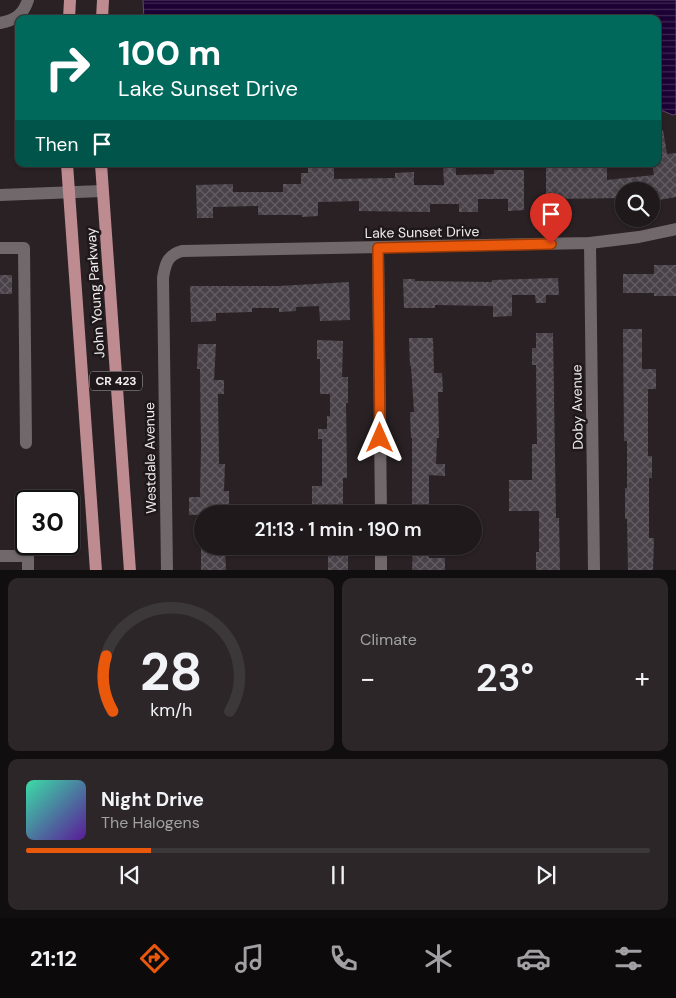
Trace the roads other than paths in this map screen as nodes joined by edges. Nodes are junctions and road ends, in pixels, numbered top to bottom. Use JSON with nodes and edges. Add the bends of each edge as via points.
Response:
{"nodes":[{"id":1,"x":28,"y":0,"type":"edge"},
{"id":2,"x":70,"y":0,"type":"edge"},
{"id":3,"x":103,"y":0,"type":"edge"},
{"id":4,"x":20,"y":15,"type":"edge"},
{"id":5,"x":69,"y":15,"type":"edge"},
{"id":6,"x":102,"y":15,"type":"edge"},
{"id":7,"x":15,"y":18,"type":"edge"},
{"id":8,"x":0,"y":23,"type":"edge"},
{"id":9,"x":67,"y":167,"type":"edge"},
{"id":10,"x":101,"y":167,"type":"edge"},
{"id":11,"x":102,"y":191,"type":"junction"},
{"id":12,"x":69,"y":192,"type":"junction"},
{"id":13,"x":0,"y":194,"type":"edge"},
{"id":14,"x":676,"y":229,"type":"edge"},
{"id":15,"x":590,"y":243,"type":"junction"},
{"id":16,"x":0,"y":248,"type":"edge"},
{"id":17,"x":378,"y":248,"type":"junction"},
{"id":18,"x":170,"y":256,"type":"joint"},
{"id":19,"x":26,"y":443,"type":"dead end"},
{"id":20,"x":381,"y":505,"type":"edge"},
{"id":21,"x":381,"y":555,"type":"edge"},
{"id":22,"x":0,"y":556,"type":"edge"},
{"id":23,"x":28,"y":570,"type":"edge"},
{"id":24,"x":96,"y":570,"type":"edge"},
{"id":25,"x":130,"y":570,"type":"edge"},
{"id":26,"x":167,"y":570,"type":"edge"},
{"id":27,"x":381,"y":570,"type":"edge"},
{"id":28,"x":594,"y":570,"type":"edge"}],
"edges":[{"from":1,"to":4,"type":"street"},
{"from":2,"to":5,"type":"main road"},
{"from":3,"to":6,"type":"main road"},
{"from":7,"to":8,"type":"street"},
{"from":9,"to":12,"type":"main road","name":"John Young Parkway","number":"CR 423"},
{"from":10,"to":11,"type":"main road","name":"John Young Parkway","number":"CR 423"},
{"from":11,"to":12,"type":"street"},
{"from":11,"to":25,"type":"main road","name":"John Young Parkway","number":"CR 423"},
{"from":12,"to":13,"type":"street"},
{"from":12,"to":24,"type":"main road","name":"John Young Parkway","number":"CR 423"},
{"from":14,"to":15,"type":"street","name":"Lake Sunset Drive"},
{"from":15,"to":17,"type":"street","name":"Lake Sunset Drive"},
{"from":15,"to":28,"type":"street","name":"Doby Avenue"},
{"from":16,"to":19,"type":"street","via":[[24,248]]},
{"from":17,"to":18,"type":"street","name":"Lake Sunset Drive","via":[[182,250]]},
{"from":17,"to":20,"type":"street"},
{"from":18,"to":26,"type":"street","name":"Westdale Avenue","via":[[163,278]]},
{"from":21,"to":27,"type":"street"},
{"from":22,"to":23,"type":"street","via":[[28,556]]}]}
